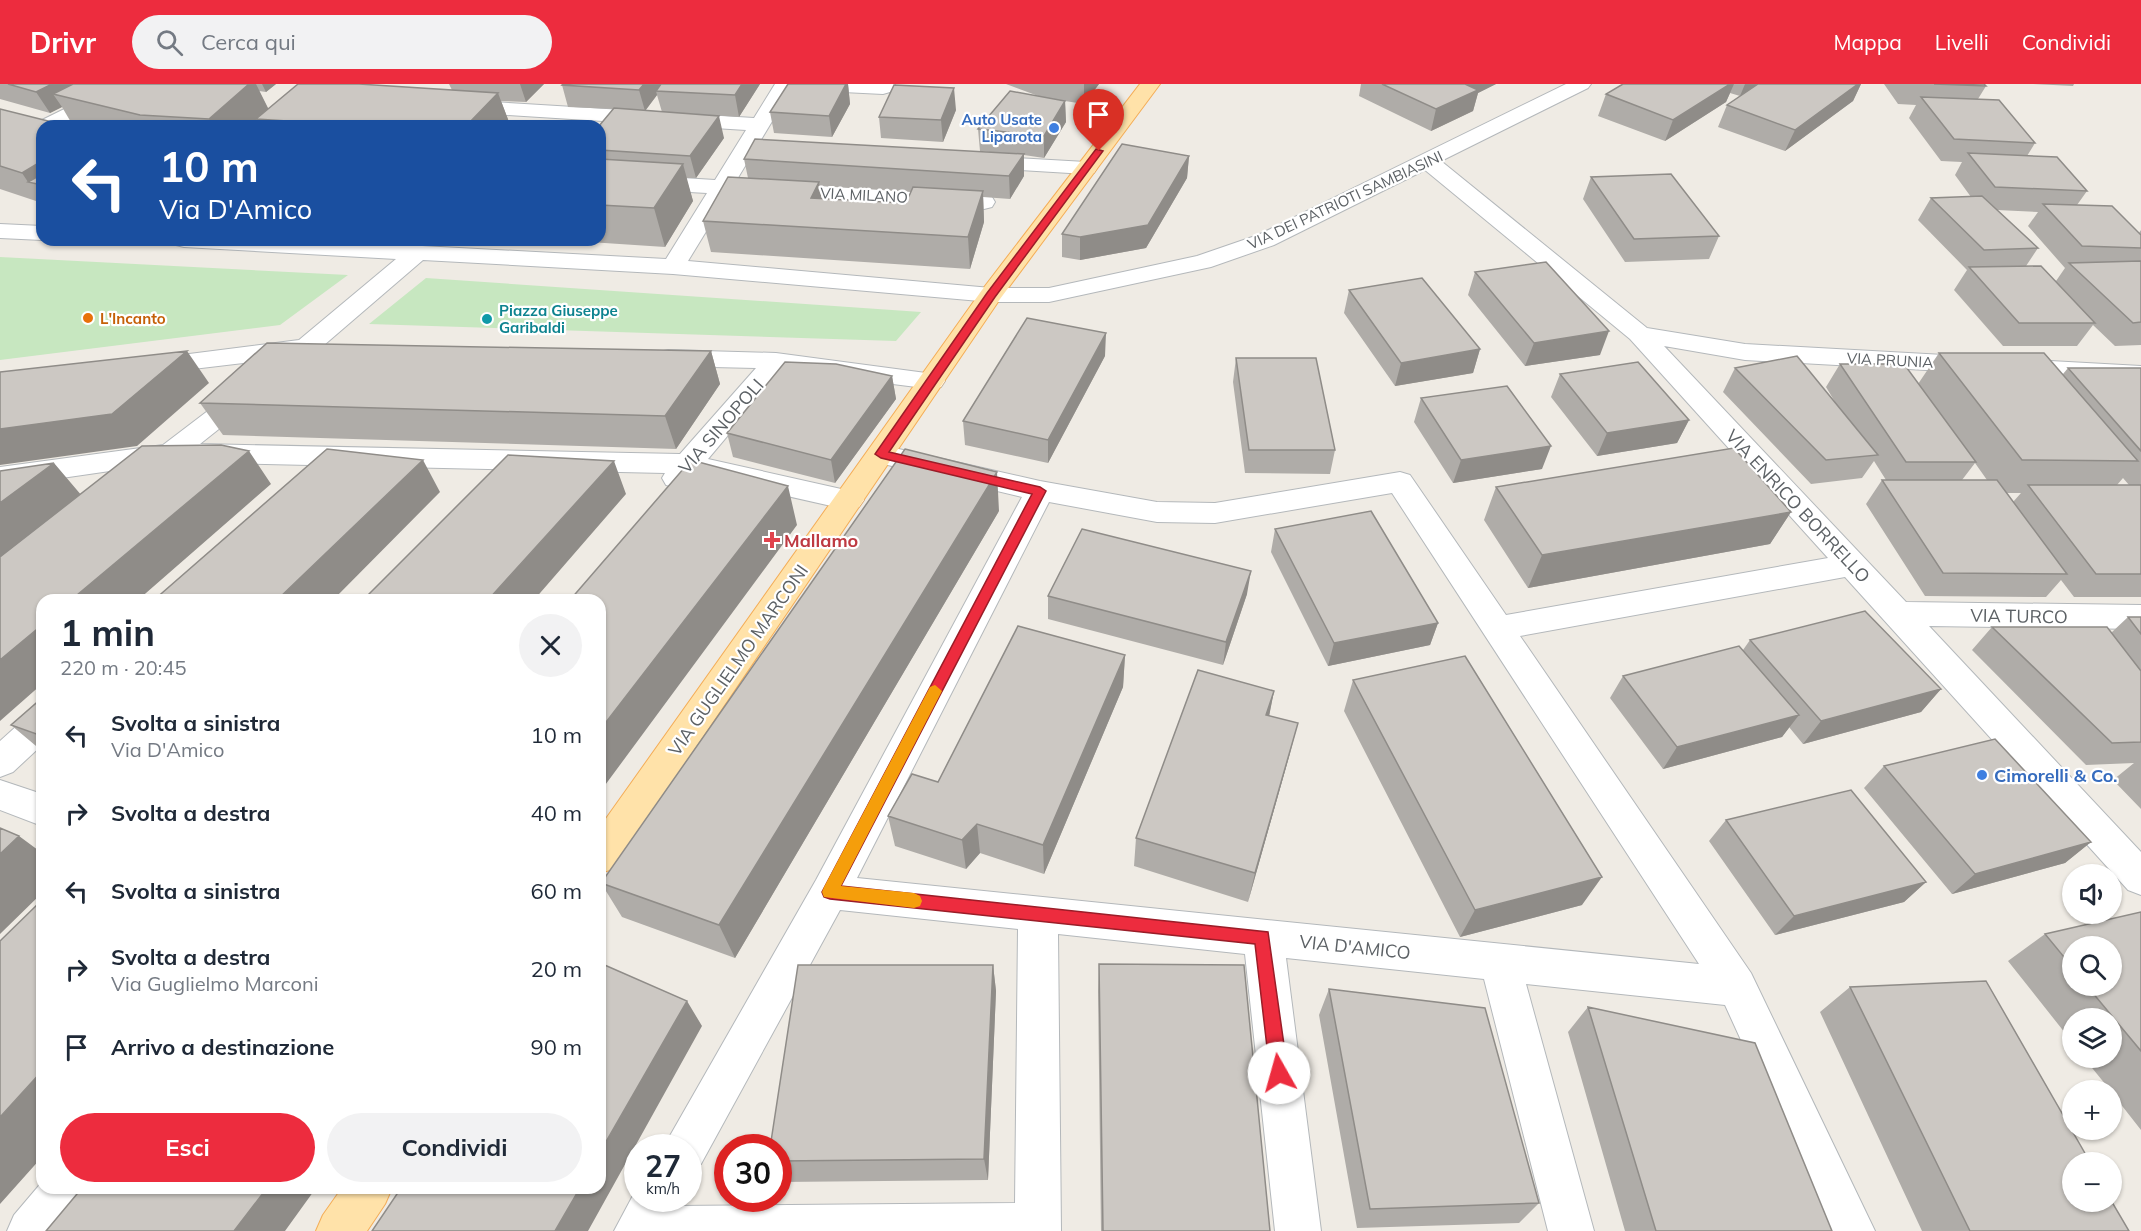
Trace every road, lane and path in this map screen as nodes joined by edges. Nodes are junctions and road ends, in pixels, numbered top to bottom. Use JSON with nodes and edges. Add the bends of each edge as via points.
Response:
{"nodes":[{"id":1,"x":131,"y":84,"type":"edge"},
{"id":2,"x":785,"y":84,"type":"edge"},
{"id":3,"x":795,"y":84,"type":"edge"},
{"id":4,"x":885,"y":84,"type":"edge"},
{"id":5,"x":1150,"y":84,"type":"edge"},
{"id":6,"x":1581,"y":84,"type":"edge"},
{"id":7,"x":564,"y":91,"type":"dead end"},
{"id":8,"x":441,"y":105,"type":"edge"},
{"id":9,"x":539,"y":119,"type":"edge"},
{"id":10,"x":22,"y":120,"type":"edge"},
{"id":11,"x":56,"y":120,"type":"edge"},
{"id":12,"x":576,"y":120,"type":"edge"},
{"id":13,"x":606,"y":121,"type":"edge"},
{"id":14,"x":36,"y":124,"type":"edge"},
{"id":15,"x":760,"y":125,"type":"junction"},
{"id":16,"x":745,"y":149,"type":"junction"},
{"id":17,"x":769,"y":150,"type":"edge"},
{"id":18,"x":957,"y":161,"type":"edge"},
{"id":19,"x":1429,"y":162,"type":"junction"},
{"id":20,"x":1086,"y":168,"type":"junction"},
{"id":21,"x":606,"y":180,"type":"edge"},
{"id":22,"x":722,"y":187,"type":"junction"},
{"id":23,"x":984,"y":202,"type":"edge"},
{"id":24,"x":0,"y":231,"type":"edge"},
{"id":25,"x":36,"y":233,"type":"edge"},
{"id":26,"x":301,"y":246,"type":"edge"},
{"id":27,"x":418,"y":252,"type":"junction"},
{"id":28,"x":673,"y":267,"type":"junction"},
{"id":29,"x":991,"y":295,"type":"junction"},
{"id":30,"x":1640,"y":334,"type":"junction"},
{"id":31,"x":307,"y":347,"type":"junction"},
{"id":32,"x":342,"y":348,"type":"edge"},
{"id":33,"x":647,"y":357,"type":"edge"},
{"id":34,"x":776,"y":361,"type":"junction"},
{"id":35,"x":130,"y":369,"type":"edge"},
{"id":36,"x":2141,"y":375,"type":"edge"},
{"id":37,"x":932,"y":381,"type":"junction"},
{"id":38,"x":172,"y":453,"type":"junction"},
{"id":39,"x":881,"y":454,"type":"junction"},
{"id":40,"x":337,"y":456,"type":"junction"},
{"id":41,"x":522,"y":460,"type":"junction"},
{"id":42,"x":688,"y":464,"type":"junction"},
{"id":43,"x":0,"y":477,"type":"edge"},
{"id":44,"x":311,"y":480,"type":"edge"},
{"id":45,"x":497,"y":485,"type":"edge"},
{"id":46,"x":127,"y":488,"type":"edge"},
{"id":47,"x":1040,"y":491,"type":"junction"},
{"id":48,"x":657,"y":500,"type":"edge"},
{"id":49,"x":849,"y":500,"type":"junction"},
{"id":50,"x":1852,"y":565,"type":"junction"},
{"id":51,"x":1897,"y":614,"type":"junction"},
{"id":52,"x":2141,"y":617,"type":"edge"},
{"id":53,"x":1498,"y":628,"type":"junction"},
{"id":54,"x":36,"y":729,"type":"edge"},
{"id":55,"x":0,"y":762,"type":"edge"},
{"id":56,"x":0,"y":795,"type":"edge"},
{"id":57,"x":36,"y":808,"type":"edge"},
{"id":58,"x":606,"y":848,"type":"edge"},
{"id":59,"x":2141,"y":878,"type":"edge"},
{"id":60,"x":830,"y":892,"type":"junction"},
{"id":61,"x":1038,"y":913,"type":"junction"},
{"id":62,"x":1263,"y":937,"type":"junction"},
{"id":63,"x":1500,"y":962,"type":"junction"},
{"id":64,"x":1737,"y":987,"type":"junction"},
{"id":65,"x":693,"y":1134,"type":"edge"},
{"id":66,"x":62,"y":1194,"type":"edge"},
{"id":67,"x":365,"y":1194,"type":"edge"},
{"id":68,"x":644,"y":1220,"type":"edge"},
{"id":69,"x":1038,"y":1228,"type":"edge"},
{"id":70,"x":30,"y":1231,"type":"edge"},
{"id":71,"x":339,"y":1231,"type":"edge"},
{"id":72,"x":1298,"y":1231,"type":"edge"},
{"id":73,"x":1570,"y":1231,"type":"edge"},
{"id":74,"x":1852,"y":1231,"type":"edge"}],
"edges":[{"from":1,"to":11,"type":"street"},
{"from":2,"to":15,"type":"street"},
{"from":3,"to":4,"type":"street","via":[[883,88]]},
{"from":5,"to":20,"type":"main road","name":"VIA GUGLIELMO MARCONI"},
{"from":6,"to":19,"type":"street","name":"VIA DEI PATRIOTI SAMBIASINI"},
{"from":7,"to":9,"type":"street"},
{"from":8,"to":9,"type":"street"},
{"from":9,"to":12,"type":"street"},
{"from":10,"to":14,"type":"street"},
{"from":13,"to":15,"type":"street"},
{"from":15,"to":16,"type":"street"},
{"from":16,"to":17,"type":"street"},
{"from":16,"to":22,"type":"street"},
{"from":18,"to":20,"type":"street"},
{"from":19,"to":29,"type":"street","name":"VIA DEI PATRIOTI SAMBIASINI","via":[[1266,240],[1203,262],[1049,295]]},
{"from":19,"to":30,"type":"street","name":"VIA ENRICO BORRELLO"},
{"from":20,"to":29,"type":"main road","name":"VIA GUGLIELMO MARCONI"},
{"from":21,"to":22,"type":"street","name":"VIA MILANO"},
{"from":22,"to":23,"type":"street","name":"VIA MILANO"},
{"from":22,"to":28,"type":"street"},
{"from":24,"to":25,"type":"street"},
{"from":26,"to":27,"type":"street","name":"VIA DEI PATRIOTI SAMBIASINI"},
{"from":27,"to":28,"type":"street","name":"VIA DEI PATRIOTI SAMBIASINI"},
{"from":27,"to":31,"type":"street"},
{"from":28,"to":29,"type":"street","name":"VIA DEI PATRIOTI SAMBIASINI"},
{"from":29,"to":37,"type":"main road","name":"VIA GUGLIELMO MARCONI"},
{"from":30,"to":36,"type":"street","name":"VIA PRUNIA","via":[[1745,352]]},
{"from":30,"to":50,"type":"street","name":"VIA ENRICO BORRELLO"},
{"from":31,"to":32,"type":"street"},
{"from":31,"to":35,"type":"street"},
{"from":31,"to":38,"type":"street"},
{"from":33,"to":34,"type":"street"},
{"from":34,"to":37,"type":"street"},
{"from":34,"to":42,"type":"street","name":"VIA SINOPOLI"},
{"from":37,"to":39,"type":"main road","name":"VIA GUGLIELMO MARCONI"},
{"from":38,"to":40,"type":"street"},
{"from":38,"to":43,"type":"street"},
{"from":38,"to":46,"type":"street"},
{"from":39,"to":47,"type":"street"},
{"from":39,"to":49,"type":"main road","name":"VIA GUGLIELMO MARCONI"},
{"from":40,"to":41,"type":"street"},
{"from":40,"to":44,"type":"street"},
{"from":41,"to":42,"type":"street"},
{"from":41,"to":45,"type":"street"},
{"from":42,"to":48,"type":"street","name":"VIA SINOPOLI"},
{"from":42,"to":49,"type":"street"},
{"from":47,"to":53,"type":"street","via":[[1157,512],[1215,513],[1400,482]]},
{"from":47,"to":60,"type":"street"},
{"from":49,"to":58,"type":"main road","name":"VIA GUGLIELMO MARCONI"},
{"from":50,"to":51,"type":"street","name":"VIA ENRICO BORRELLO"},
{"from":50,"to":53,"type":"street"},
{"from":51,"to":52,"type":"street","name":"VIA TURCO"},
{"from":51,"to":59,"type":"street","name":"VIA ENRICO BORRELLO"},
{"from":53,"to":64,"type":"street"},
{"from":54,"to":55,"type":"street"},
{"from":56,"to":57,"type":"street"},
{"from":60,"to":61,"type":"street","name":"VIA D'AMICO"},
{"from":60,"to":65,"type":"street"},
{"from":61,"to":62,"type":"street","name":"VIA D'AMICO"},
{"from":61,"to":69,"type":"street"},
{"from":62,"to":63,"type":"street","name":"VIA D'AMICO"},
{"from":62,"to":72,"type":"street"},
{"from":63,"to":64,"type":"street","name":"VIA D'AMICO"},
{"from":63,"to":73,"type":"street"},
{"from":64,"to":74,"type":"street"},
{"from":66,"to":70,"type":"street"},
{"from":67,"to":71,"type":"main road"},
{"from":68,"to":69,"type":"street"}]}
